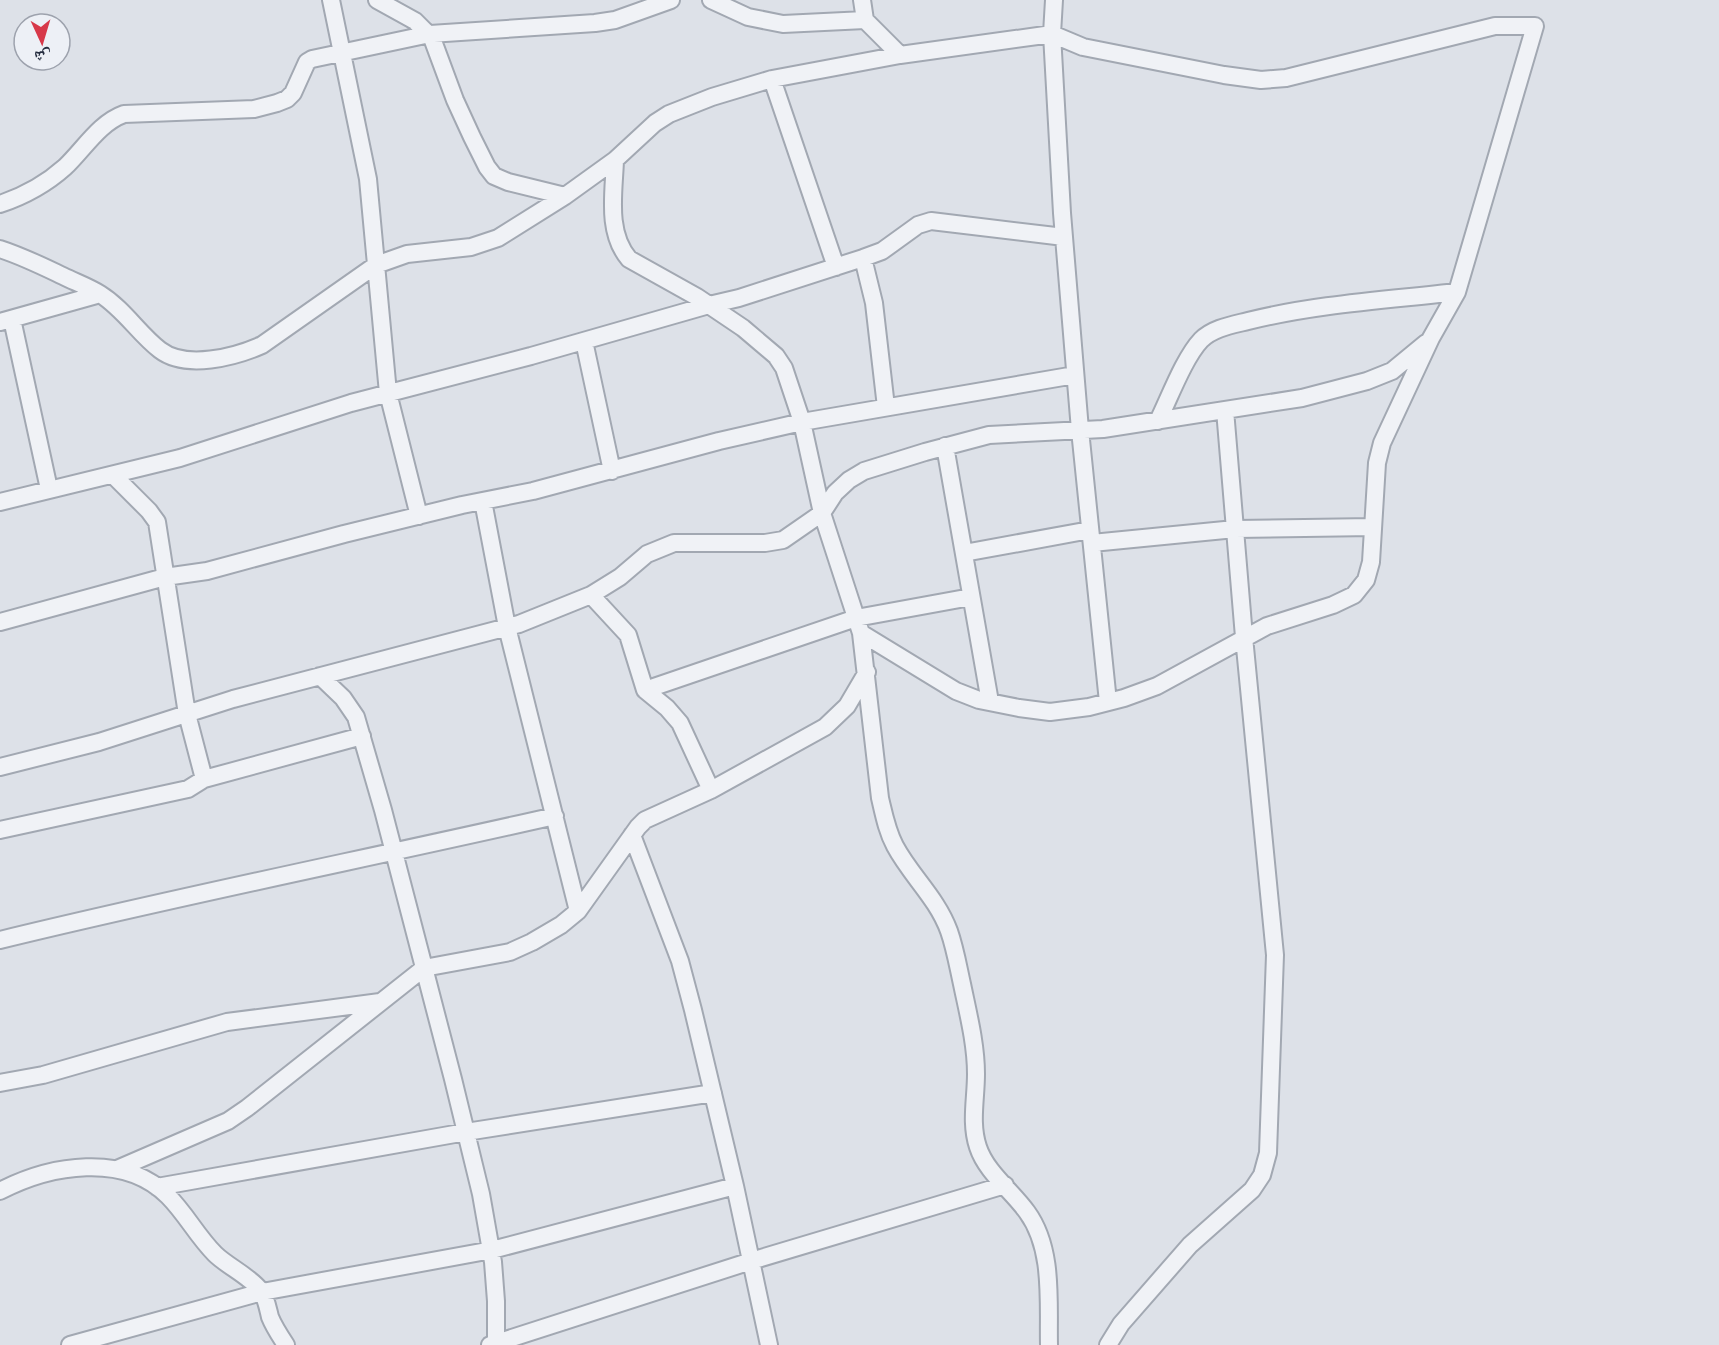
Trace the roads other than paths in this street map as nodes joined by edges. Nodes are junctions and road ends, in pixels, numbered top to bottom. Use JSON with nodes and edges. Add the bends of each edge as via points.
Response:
{"nodes":[{"id":1,"x":331,"y":0,"type":"edge"},
{"id":2,"x":377,"y":0,"type":"edge"},
{"id":3,"x":671,"y":0,"type":"edge"},
{"id":4,"x":711,"y":0,"type":"edge"},
{"id":5,"x":862,"y":0,"type":"edge"},
{"id":6,"x":1054,"y":0,"type":"edge"},
{"id":7,"x":865,"y":20,"type":"junction"},
{"id":8,"x":429,"y":34,"type":"junction"},
{"id":9,"x":1052,"y":34,"type":"junction"},
{"id":10,"x":340,"y":53,"type":"junction"},
{"id":11,"x":900,"y":55,"type":"junction"},
{"id":12,"x":772,"y":79,"type":"junction"},
{"id":13,"x":615,"y":160,"type":"junction"},
{"id":14,"x":565,"y":196,"type":"junction"},
{"id":15,"x":0,"y":204,"type":"edge"},
{"id":16,"x":1064,"y":237,"type":"junction"},
{"id":17,"x":0,"y":249,"type":"edge"},
{"id":18,"x":863,"y":258,"type":"junction"},
{"id":19,"x":376,"y":265,"type":"junction"},
{"id":20,"x":836,"y":267,"type":"junction"},
{"id":21,"x":1457,"y":292,"type":"junction"},
{"id":22,"x":100,"y":294,"type":"junction"},
{"id":23,"x":709,"y":305,"type":"junction"},
{"id":24,"x":6,"y":321,"type":"edge"},
{"id":25,"x":1431,"y":338,"type":"junction"},
{"id":26,"x":584,"y":340,"type":"junction"},
{"id":27,"x":1075,"y":375,"type":"junction"},
{"id":28,"x":388,"y":393,"type":"junction"},
{"id":29,"x":886,"y":407,"type":"junction"},
{"id":30,"x":1225,"y":410,"type":"junction"},
{"id":31,"x":1158,"y":421,"type":"junction"},
{"id":32,"x":802,"y":422,"type":"junction"},
{"id":33,"x":1080,"y":429,"type":"junction"},
{"id":34,"x":945,"y":446,"type":"junction"},
{"id":35,"x":612,"y":471,"type":"junction"},
{"id":36,"x":113,"y":476,"type":"junction"},
{"id":37,"x":49,"y":489,"type":"junction"},
{"id":38,"x":483,"y":501,"type":"junction"},
{"id":39,"x":0,"y":502,"type":"edge"},
{"id":40,"x":822,"y":513,"type":"junction"},
{"id":41,"x":419,"y":516,"type":"junction"},
{"id":42,"x":1373,"y":527,"type":"junction"},
{"id":43,"x":1235,"y":529,"type":"junction"},
{"id":44,"x":1091,"y":537,"type":"junction"},
{"id":45,"x":964,"y":554,"type":"junction"},
{"id":46,"x":165,"y":577,"type":"junction"},
{"id":47,"x":591,"y":595,"type":"junction"},
{"id":48,"x":971,"y":597,"type":"junction"},
{"id":49,"x":0,"y":622,"type":"edge"},
{"id":50,"x":859,"y":626,"type":"junction"},
{"id":51,"x":507,"y":627,"type":"junction"},
{"id":52,"x":1244,"y":637,"type":"junction"},
{"id":53,"x":867,"y":672,"type":"junction"},
{"id":54,"x":320,"y":676,"type":"junction"},
{"id":55,"x":645,"y":690,"type":"junction"},
{"id":56,"x":990,"y":702,"type":"junction"},
{"id":57,"x":1108,"y":702,"type":"junction"},
{"id":58,"x":187,"y":714,"type":"junction"},
{"id":59,"x":362,"y":736,"type":"junction"},
{"id":60,"x":0,"y":767,"type":"edge"},
{"id":61,"x":204,"y":779,"type":"junction"},
{"id":62,"x":711,"y":790,"type":"junction"},
{"id":63,"x":555,"y":816,"type":"junction"},
{"id":64,"x":0,"y":830,"type":"edge"},
{"id":65,"x":632,"y":835,"type":"junction"},
{"id":66,"x":394,"y":853,"type":"junction"},
{"id":67,"x":578,"y":911,"type":"junction"},
{"id":68,"x":0,"y":939,"type":"edge"},
{"id":69,"x":424,"y":968,"type":"junction"},
{"id":70,"x":380,"y":1002,"type":"junction"},
{"id":71,"x":0,"y":1083,"type":"edge"},
{"id":72,"x":713,"y":1093,"type":"junction"},
{"id":73,"x":466,"y":1132,"type":"junction"},
{"id":74,"x":117,"y":1169,"type":"junction"},
{"id":75,"x":1005,"y":1185,"type":"junction"},
{"id":76,"x":735,"y":1186,"type":"junction"},
{"id":77,"x":157,"y":1187,"type":"junction"},
{"id":78,"x":0,"y":1191,"type":"edge"},
{"id":79,"x":492,"y":1250,"type":"junction"},
{"id":80,"x":751,"y":1261,"type":"junction"},
{"id":81,"x":262,"y":1292,"type":"junction"},
{"id":82,"x":494,"y":1344,"type":"edge"},
{"id":83,"x":70,"y":1345,"type":"edge"},
{"id":84,"x":286,"y":1345,"type":"edge"},
{"id":85,"x":770,"y":1345,"type":"edge"},
{"id":86,"x":1049,"y":1345,"type":"edge"},
{"id":87,"x":1108,"y":1345,"type":"edge"}],
"edges":[{"from":1,"to":10,"type":"street"},
{"from":2,"to":8,"type":"street","via":[[416,21]]},
{"from":3,"to":8,"type":"street","via":[[595,23]]},
{"from":4,"to":7,"type":"street","via":[[748,16],[783,24]]},
{"from":5,"to":7,"type":"street"},
{"from":6,"to":9,"type":"street"},
{"from":7,"to":11,"type":"street"},
{"from":8,"to":10,"type":"street"},
{"from":8,"to":14,"type":"street","via":[[455,100],[494,176]]},
{"from":9,"to":11,"type":"street"},
{"from":9,"to":16,"type":"street"},
{"from":9,"to":21,"type":"street","via":[[1083,47],[1261,80],[1286,78],[1495,26],[1535,26]]},
{"from":10,"to":15,"type":"street","via":[[307,62],[293,93],[277,103],[254,109],[124,114],[114,118],[64,168],[25,195]]},
{"from":10,"to":19,"type":"street","via":[[366,165]]},
{"from":11,"to":12,"type":"street"},
{"from":12,"to":13,"type":"street","via":[[669,114]]},
{"from":12,"to":20,"type":"street"},
{"from":13,"to":14,"type":"street"},
{"from":13,"to":23,"type":"street","via":[[614,225],[623,252]]},
{"from":14,"to":19,"type":"street","via":[[498,238],[471,248],[407,254]]},
{"from":16,"to":18,"type":"street","via":[[931,221]]},
{"from":16,"to":27,"type":"street"},
{"from":17,"to":22,"type":"street"},
{"from":18,"to":20,"type":"street"},
{"from":18,"to":29,"type":"street","via":[[874,303]]},
{"from":19,"to":22,"type":"street","via":[[262,345],[243,354],[201,361],[165,354]]},
{"from":19,"to":28,"type":"street"},
{"from":20,"to":23,"type":"street"},
{"from":21,"to":25,"type":"street"},
{"from":21,"to":31,"type":"street","via":[[1308,308],[1221,328],[1203,339],[1192,352]]},
{"from":22,"to":24,"type":"street"},
{"from":23,"to":26,"type":"street"},
{"from":23,"to":32,"type":"street","via":[[743,328],[780,362]]},
{"from":24,"to":37,"type":"street"},
{"from":25,"to":30,"type":"street","via":[[1392,370],[1367,381],[1302,398]]},
{"from":25,"to":42,"type":"street","via":[[1382,443]]},
{"from":26,"to":28,"type":"street"},
{"from":26,"to":35,"type":"street"},
{"from":27,"to":29,"type":"street"},
{"from":27,"to":33,"type":"street"},
{"from":28,"to":36,"type":"street"},
{"from":28,"to":41,"type":"street"},
{"from":29,"to":32,"type":"street"},
{"from":30,"to":31,"type":"street"},
{"from":30,"to":43,"type":"street"},
{"from":31,"to":33,"type":"street"},
{"from":32,"to":35,"type":"street"},
{"from":32,"to":40,"type":"street"},
{"from":33,"to":34,"type":"street","via":[[989,435]]},
{"from":33,"to":44,"type":"street"},
{"from":34,"to":40,"type":"street","via":[[864,471],[835,493]]},
{"from":34,"to":45,"type":"street"},
{"from":35,"to":38,"type":"street"},
{"from":36,"to":37,"type":"street"},
{"from":36,"to":46,"type":"street","via":[[155,517]]},
{"from":37,"to":39,"type":"street"},
{"from":38,"to":41,"type":"street"},
{"from":38,"to":51,"type":"street"},
{"from":40,"to":47,"type":"street","via":[[783,540],[674,543],[648,554]]},
{"from":40,"to":50,"type":"street"},
{"from":41,"to":46,"type":"street","via":[[207,571]]},
{"from":42,"to":43,"type":"street"},
{"from":42,"to":52,"type":"street","via":[[1366,580],[1354,595]]},
{"from":43,"to":44,"type":"street"},
{"from":43,"to":52,"type":"street"},
{"from":44,"to":45,"type":"street"},
{"from":44,"to":57,"type":"street"},
{"from":45,"to":48,"type":"street"},
{"from":46,"to":49,"type":"street"},
{"from":46,"to":58,"type":"street"},
{"from":47,"to":51,"type":"street"},
{"from":47,"to":55,"type":"street","via":[[628,635]]},
{"from":48,"to":50,"type":"street"},
{"from":48,"to":56,"type":"street"},
{"from":50,"to":53,"type":"street"},
{"from":50,"to":55,"type":"street"},
{"from":50,"to":56,"type":"street","via":[[956,691]]},
{"from":51,"to":54,"type":"street"},
{"from":51,"to":63,"type":"street"},
{"from":52,"to":57,"type":"street","via":[[1157,686]]},
{"from":52,"to":87,"type":"street","via":[[1275,955],[1268,1153],[1262,1175],[1252,1190],[1190,1245],[1121,1324]]},
{"from":53,"to":62,"type":"street","via":[[846,706],[825,728]]},
{"from":53,"to":75,"type":"street","via":[[885,822],[895,847],[932,897],[950,933],[970,1020],[978,1148]]},
{"from":54,"to":58,"type":"street"},
{"from":54,"to":59,"type":"street","via":[[351,707]]},
{"from":55,"to":62,"type":"street","via":[[680,723]]},
{"from":56,"to":57,"type":"street","via":[[1050,712]]},
{"from":58,"to":60,"type":"street"},
{"from":58,"to":61,"type":"street"},
{"from":59,"to":61,"type":"street"},
{"from":59,"to":66,"type":"street"},
{"from":61,"to":64,"type":"street","via":[[188,789]]},
{"from":62,"to":65,"type":"street","via":[[653,815]]},
{"from":63,"to":66,"type":"street"},
{"from":63,"to":67,"type":"street"},
{"from":65,"to":67,"type":"street"},
{"from":65,"to":72,"type":"street","via":[[680,961]]},
{"from":66,"to":68,"type":"street"},
{"from":66,"to":69,"type":"street"},
{"from":67,"to":69,"type":"street","via":[[542,937],[510,952]]},
{"from":69,"to":70,"type":"street"},
{"from":69,"to":73,"type":"street"},
{"from":70,"to":71,"type":"street","via":[[227,1022],[43,1075]]},
{"from":70,"to":74,"type":"street","via":[[247,1108]]},
{"from":72,"to":73,"type":"street"},
{"from":72,"to":76,"type":"street"},
{"from":73,"to":77,"type":"street"},
{"from":73,"to":79,"type":"street"},
{"from":74,"to":77,"type":"street"},
{"from":74,"to":78,"type":"street","via":[[72,1168],[40,1175]]},
{"from":75,"to":80,"type":"street"},
{"from":75,"to":86,"type":"street","via":[[1029,1214],[1041,1238],[1046,1263]]},
{"from":76,"to":79,"type":"street"},
{"from":76,"to":80,"type":"street"},
{"from":77,"to":81,"type":"street","via":[[216,1255]]},
{"from":79,"to":81,"type":"street"},
{"from":79,"to":82,"type":"street"},
{"from":80,"to":82,"type":"street"},
{"from":80,"to":85,"type":"street"},
{"from":81,"to":83,"type":"street"},
{"from":81,"to":84,"type":"street","via":[[271,1320]]}]}
